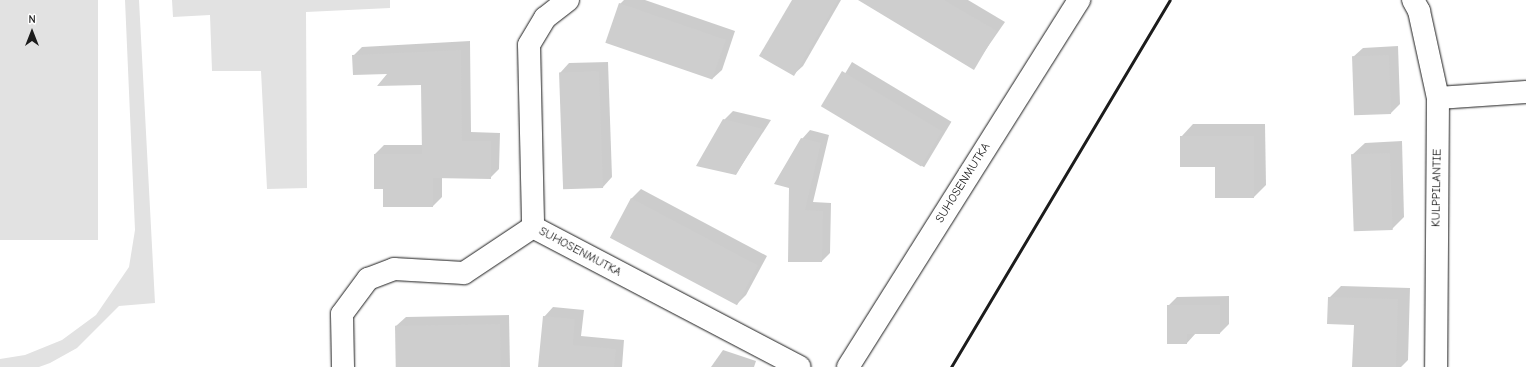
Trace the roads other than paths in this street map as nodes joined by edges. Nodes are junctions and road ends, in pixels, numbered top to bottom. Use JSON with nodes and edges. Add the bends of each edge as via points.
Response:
{"nodes":[{"id":1,"x":568,"y":0,"type":"edge"},
{"id":2,"x":1079,"y":0,"type":"edge"},
{"id":3,"x":1413,"y":0,"type":"edge"},
{"id":4,"x":1526,"y":92,"type":"edge"},
{"id":5,"x":1438,"y":98,"type":"junction"},
{"id":6,"x":533,"y":227,"type":"junction"},
{"id":7,"x":343,"y":367,"type":"edge"},
{"id":8,"x":800,"y":367,"type":"edge"},
{"id":9,"x":848,"y":367,"type":"edge"},
{"id":10,"x":1436,"y":367,"type":"edge"}],
"edges":[{"from":1,"to":6,"type":"street","name":"SUHOSENMUTKA","via":[[546,18],[529,45]]},
{"from":2,"to":9,"type":"street","name":"SUHOSENMUTKA"},
{"from":3,"to":5,"type":"street","name":"KULPPILANTIE","via":[[1419,11]]},
{"from":4,"to":5,"type":"street"},
{"from":5,"to":10,"type":"street","name":"KULPPILANTIE"},
{"from":6,"to":7,"type":"street","via":[[464,273],[394,269],[368,280],[342,314]]},
{"from":6,"to":8,"type":"street","name":"SUHOSENMUTKA"}]}
